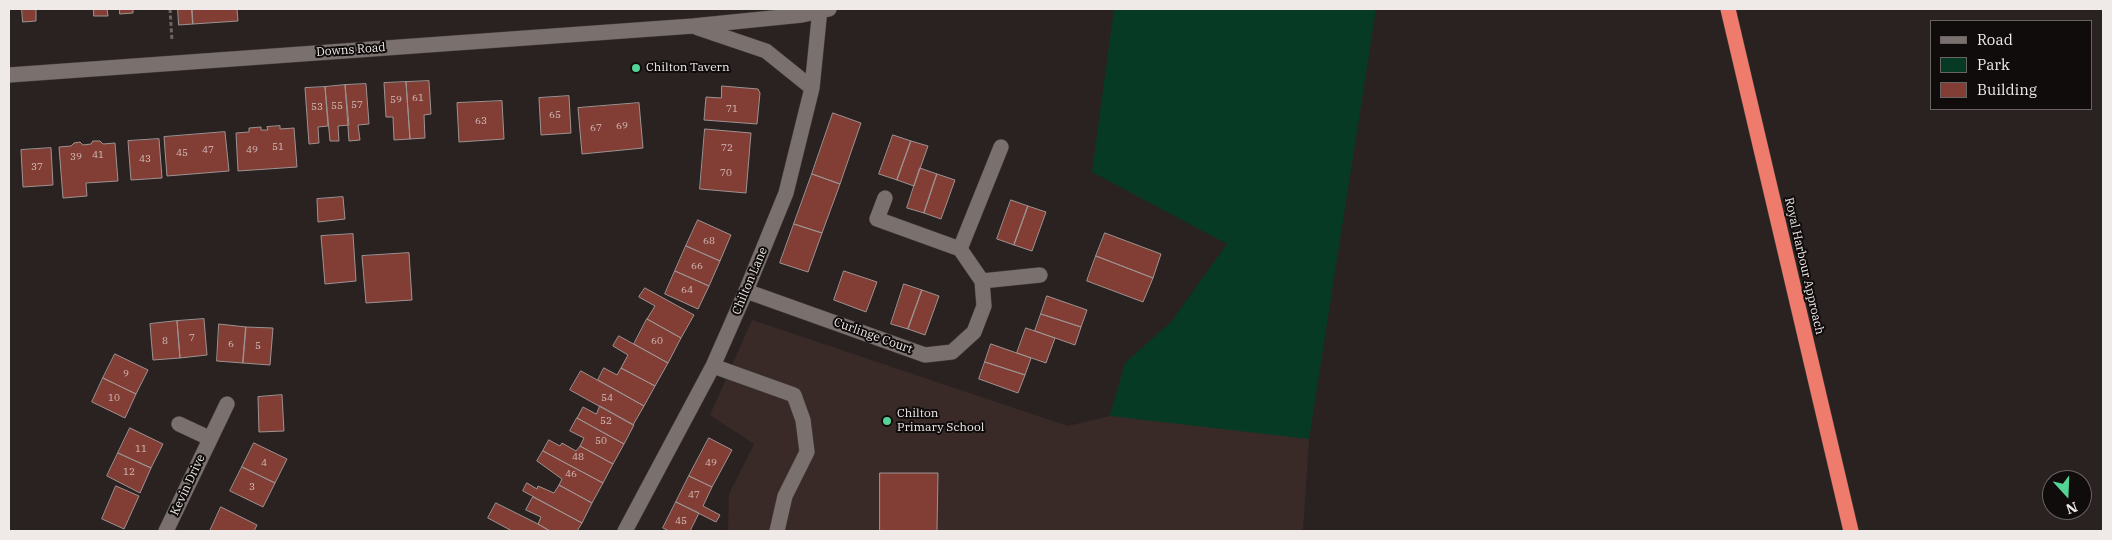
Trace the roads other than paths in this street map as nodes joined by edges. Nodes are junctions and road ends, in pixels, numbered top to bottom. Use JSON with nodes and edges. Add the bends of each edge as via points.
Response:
{"nodes":[{"id":1,"x":1728,"y":9,"type":"edge"},
{"id":2,"x":823,"y":10,"type":"edge"},
{"id":3,"x":693,"y":26,"type":"junction"},
{"id":4,"x":9,"y":75,"type":"edge"},
{"id":5,"x":812,"y":88,"type":"junction"},
{"id":6,"x":1001,"y":147,"type":"dead end"},
{"id":7,"x":885,"y":198,"type":"dead end"},
{"id":8,"x":960,"y":249,"type":"junction"},
{"id":9,"x":1040,"y":275,"type":"dead end"},
{"id":10,"x":982,"y":281,"type":"junction"},
{"id":11,"x":746,"y":292,"type":"junction"},
{"id":12,"x":713,"y":366,"type":"junction"},
{"id":13,"x":227,"y":404,"type":"dead end"},
{"id":14,"x":179,"y":424,"type":"dead end"},
{"id":15,"x":210,"y":438,"type":"junction"},
{"id":16,"x":166,"y":531,"type":"edge"},
{"id":17,"x":625,"y":531,"type":"edge"},
{"id":18,"x":777,"y":531,"type":"edge"},
{"id":19,"x":1851,"y":531,"type":"edge"}],
"edges":[{"from":1,"to":19,"type":"highway","name":"Royal Harbour Approach"},
{"from":2,"to":3,"type":"street","name":"Downs Road"},
{"from":2,"to":5,"type":"street","name":"Chilton Lane"},
{"from":3,"to":4,"type":"street","name":"Downs Road"},
{"from":3,"to":5,"type":"street","name":"Downs Road","via":[[766,51]]},
{"from":5,"to":11,"type":"street","name":"Chilton Lane","via":[[786,192]]},
{"from":6,"to":8,"type":"street"},
{"from":7,"to":8,"type":"street","via":[[877,219]]},
{"from":8,"to":10,"type":"street","name":"Curlinge Court"},
{"from":9,"to":10,"type":"street"},
{"from":10,"to":11,"type":"street","name":"Curlinge Court","via":[[984,306],[974,332],[952,352],[926,355]]},
{"from":11,"to":12,"type":"street","name":"Chilton Lane"},
{"from":12,"to":17,"type":"street","name":"Chilton Lane"},
{"from":12,"to":18,"type":"street","via":[[794,395],[808,440],[807,452],[785,496]]},
{"from":13,"to":15,"type":"street","name":"Kevin Drive"},
{"from":14,"to":15,"type":"street","name":"Kevin Drive"},
{"from":15,"to":16,"type":"street","name":"Kevin Drive"}]}
